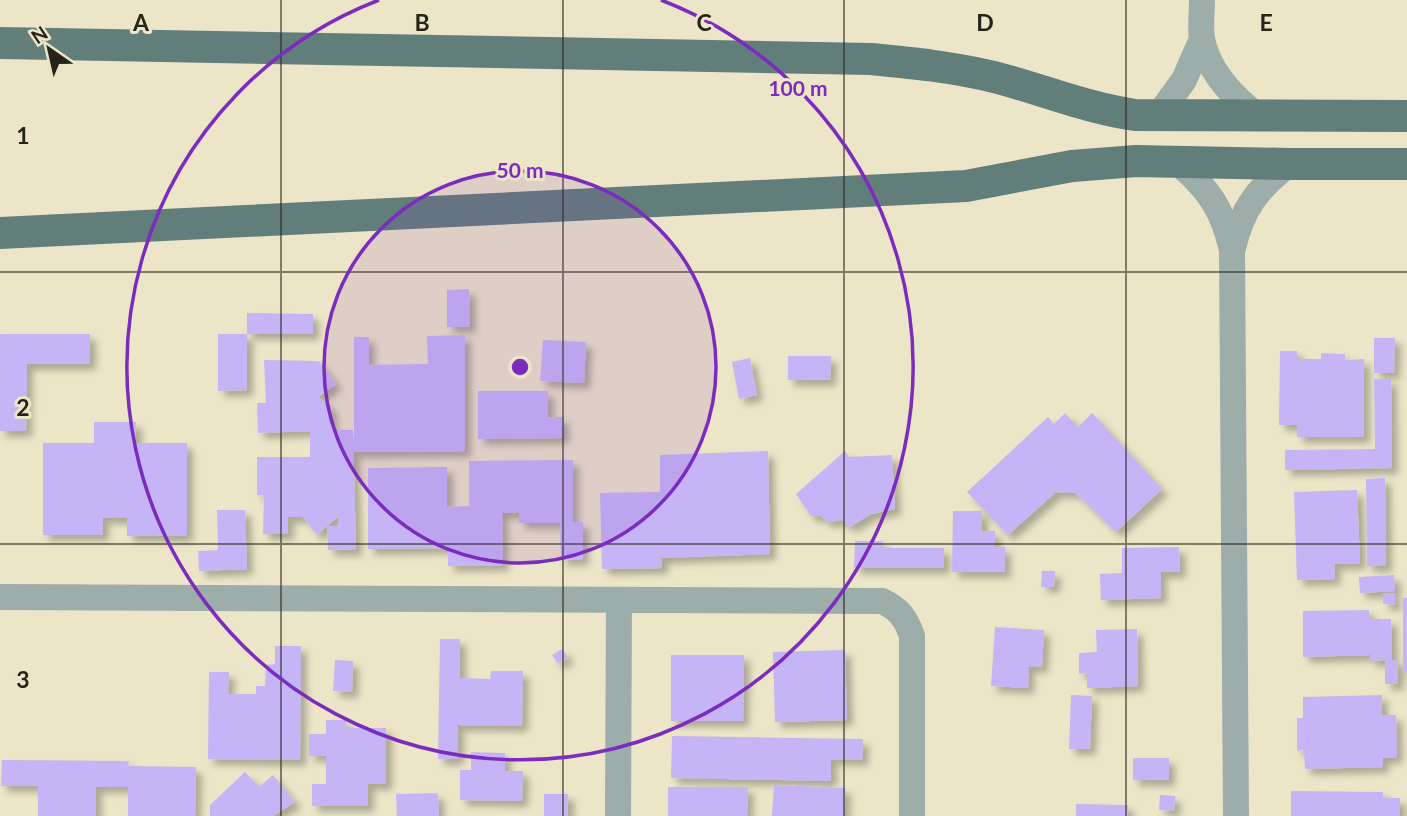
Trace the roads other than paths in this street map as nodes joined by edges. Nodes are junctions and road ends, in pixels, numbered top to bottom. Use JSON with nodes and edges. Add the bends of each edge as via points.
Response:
{"nodes":[{"id":1,"x":1202,"y":0,"type":"edge"},
{"id":2,"x":1202,"y":38,"type":"junction"},
{"id":3,"x":0,"y":43,"type":"edge"},
{"id":4,"x":1157,"y":117,"type":"junction"},
{"id":5,"x":1259,"y":117,"type":"junction"},
{"id":6,"x":1407,"y":117,"type":"edge"},
{"id":7,"x":1178,"y":163,"type":"junction"},
{"id":8,"x":1289,"y":164,"type":"junction"},
{"id":9,"x":1407,"y":164,"type":"edge"},
{"id":10,"x":0,"y":233,"type":"edge"},
{"id":11,"x":1232,"y":250,"type":"junction"},
{"id":12,"x":0,"y":597,"type":"edge"},
{"id":13,"x":619,"y":600,"type":"junction"},
{"id":14,"x":618,"y":816,"type":"edge"},
{"id":15,"x":912,"y":816,"type":"edge"},
{"id":16,"x":1236,"y":816,"type":"edge"}],
"edges":[{"from":1,"to":2,"type":"street"},
{"from":2,"to":4,"type":"street","via":[[1184,80]]},
{"from":2,"to":5,"type":"street","via":[[1218,75]]},
{"from":3,"to":4,"type":"main road","via":[[870,59],[965,71],[1091,107]]},
{"from":4,"to":5,"type":"main road"},
{"from":5,"to":6,"type":"main road"},
{"from":7,"to":8,"type":"main road"},
{"from":7,"to":10,"type":"main road","via":[[1095,163],[966,186]]},
{"from":7,"to":11,"type":"street","via":[[1214,201]]},
{"from":8,"to":9,"type":"main road"},
{"from":8,"to":11,"type":"street","via":[[1251,201],[1238,224]]},
{"from":11,"to":16,"type":"street"},
{"from":12,"to":13,"type":"street"},
{"from":13,"to":14,"type":"street"},
{"from":13,"to":15,"type":"street","via":[[865,599],[897,608],[912,636]]}]}
